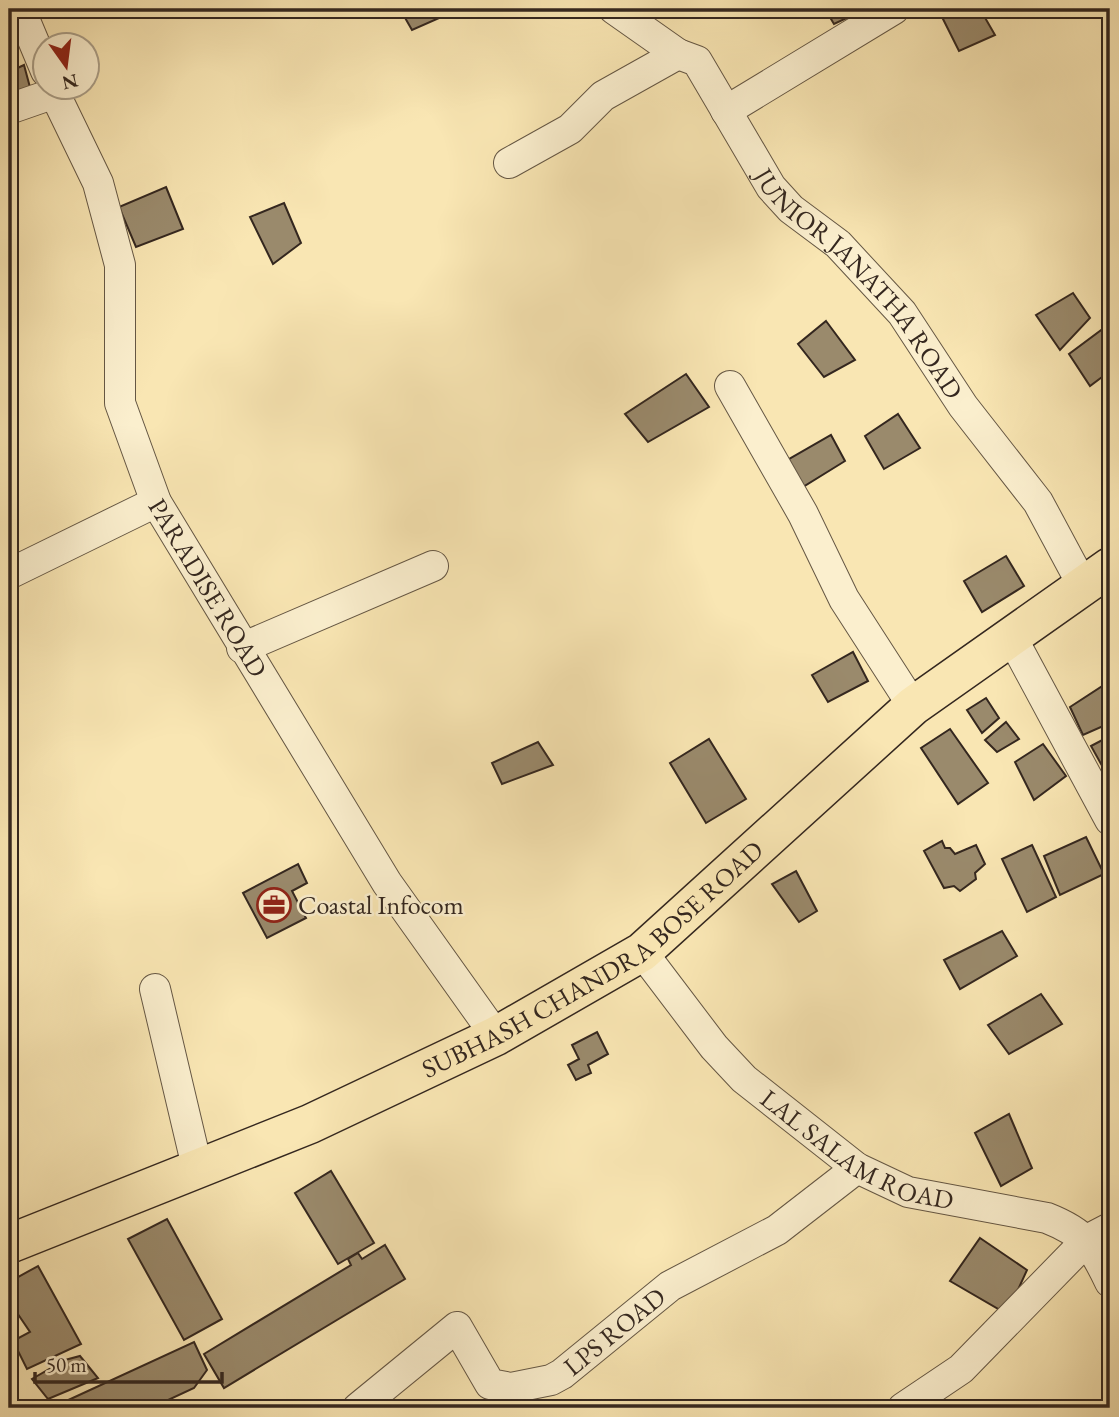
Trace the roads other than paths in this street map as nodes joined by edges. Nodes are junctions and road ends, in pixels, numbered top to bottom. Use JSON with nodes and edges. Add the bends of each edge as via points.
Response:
{"nodes":[{"id":1,"x":20,"y":9,"type":"edge"},
{"id":2,"x":614,"y":9,"type":"edge"},
{"id":3,"x":894,"y":9,"type":"edge"},
{"id":4,"x":32,"y":38,"type":"edge"},
{"id":5,"x":678,"y":54,"type":"junction"},
{"id":6,"x":32,"y":95,"type":"edge"},
{"id":7,"x":60,"y":102,"type":"edge"},
{"id":8,"x":9,"y":109,"type":"edge"},
{"id":9,"x":726,"y":111,"type":"junction"},
{"id":10,"x":509,"y":163,"type":"dead end"},
{"id":11,"x":730,"y":386,"type":"dead end"},
{"id":12,"x":156,"y":502,"type":"junction"},
{"id":13,"x":433,"y":566,"type":"dead end"},
{"id":14,"x":9,"y":574,"type":"edge"},
{"id":15,"x":1096,"y":576,"type":"edge"},
{"id":16,"x":1011,"y":636,"type":"junction"},
{"id":17,"x":242,"y":648,"type":"junction"},
{"id":18,"x":913,"y":706,"type":"junction"},
{"id":19,"x":1110,"y":820,"type":"edge"},
{"id":20,"x":642,"y":952,"type":"junction"},
{"id":21,"x":155,"y":989,"type":"dead end"},
{"id":22,"x":496,"y":1036,"type":"junction"},
{"id":23,"x":857,"y":1168,"type":"junction"},
{"id":24,"x":198,"y":1171,"type":"junction"},
{"id":25,"x":1099,"y":1234,"type":"edge"},
{"id":26,"x":9,"y":1244,"type":"edge"},
{"id":27,"x":1110,"y":1282,"type":"edge"},
{"id":28,"x":358,"y":1408,"type":"edge"},
{"id":29,"x":903,"y":1408,"type":"edge"}],
"edges":[{"from":1,"to":4,"type":"street","name":"PARADISE ROAD"},
{"from":2,"to":5,"type":"street","name":"JUNIOR JANATHA ROAD"},
{"from":3,"to":9,"type":"street"},
{"from":5,"to":9,"type":"street","name":"JUNIOR JANATHA ROAD","via":[[696,61]]},
{"from":5,"to":10,"type":"street","via":[[603,96],[570,128]]},
{"from":6,"to":8,"type":"street"},
{"from":7,"to":12,"type":"street","name":"PARADISE ROAD","via":[[98,183],[120,265],[120,403]]},
{"from":9,"to":15,"type":"street","name":"JUNIOR JANATHA ROAD","via":[[771,187],[790,209],[838,244],[902,313],[963,407]]},
{"from":11,"to":18,"type":"street","via":[[803,514],[844,599]]},
{"from":12,"to":14,"type":"street"},
{"from":12,"to":17,"type":"street","name":"PARADISE ROAD"},
{"from":13,"to":17,"type":"street"},
{"from":15,"to":16,"type":"main road","name":"SUBHASH CHANDRA BOSE ROAD"},
{"from":16,"to":18,"type":"main road","name":"SUBHASH CHANDRA BOSE ROAD"},
{"from":16,"to":19,"type":"street"},
{"from":17,"to":22,"type":"street","name":"PARADISE ROAD","via":[[387,883]]},
{"from":18,"to":20,"type":"main road","name":"SUBHASH CHANDRA BOSE ROAD"},
{"from":20,"to":22,"type":"main road","name":"SUBHASH CHANDRA BOSE ROAD"},
{"from":20,"to":23,"type":"street","name":"LAL SALAM ROAD","via":[[744,1079]]},
{"from":21,"to":24,"type":"street"},
{"from":22,"to":24,"type":"main road","name":"SUBHASH CHANDRA BOSE ROAD"},
{"from":23,"to":25,"type":"street","name":"LAL SALAM ROAD","via":[[908,1192],[1047,1218]]},
{"from":23,"to":28,"type":"street","name":"LPS ROAD","via":[[777,1230],[670,1286],[551,1380],[511,1388],[490,1384],[457,1327]]},
{"from":24,"to":26,"type":"main road","name":"SUBHASH CHANDRA BOSE ROAD"},
{"from":25,"to":27,"type":"street"},
{"from":25,"to":29,"type":"street","via":[[961,1369]]}]}
